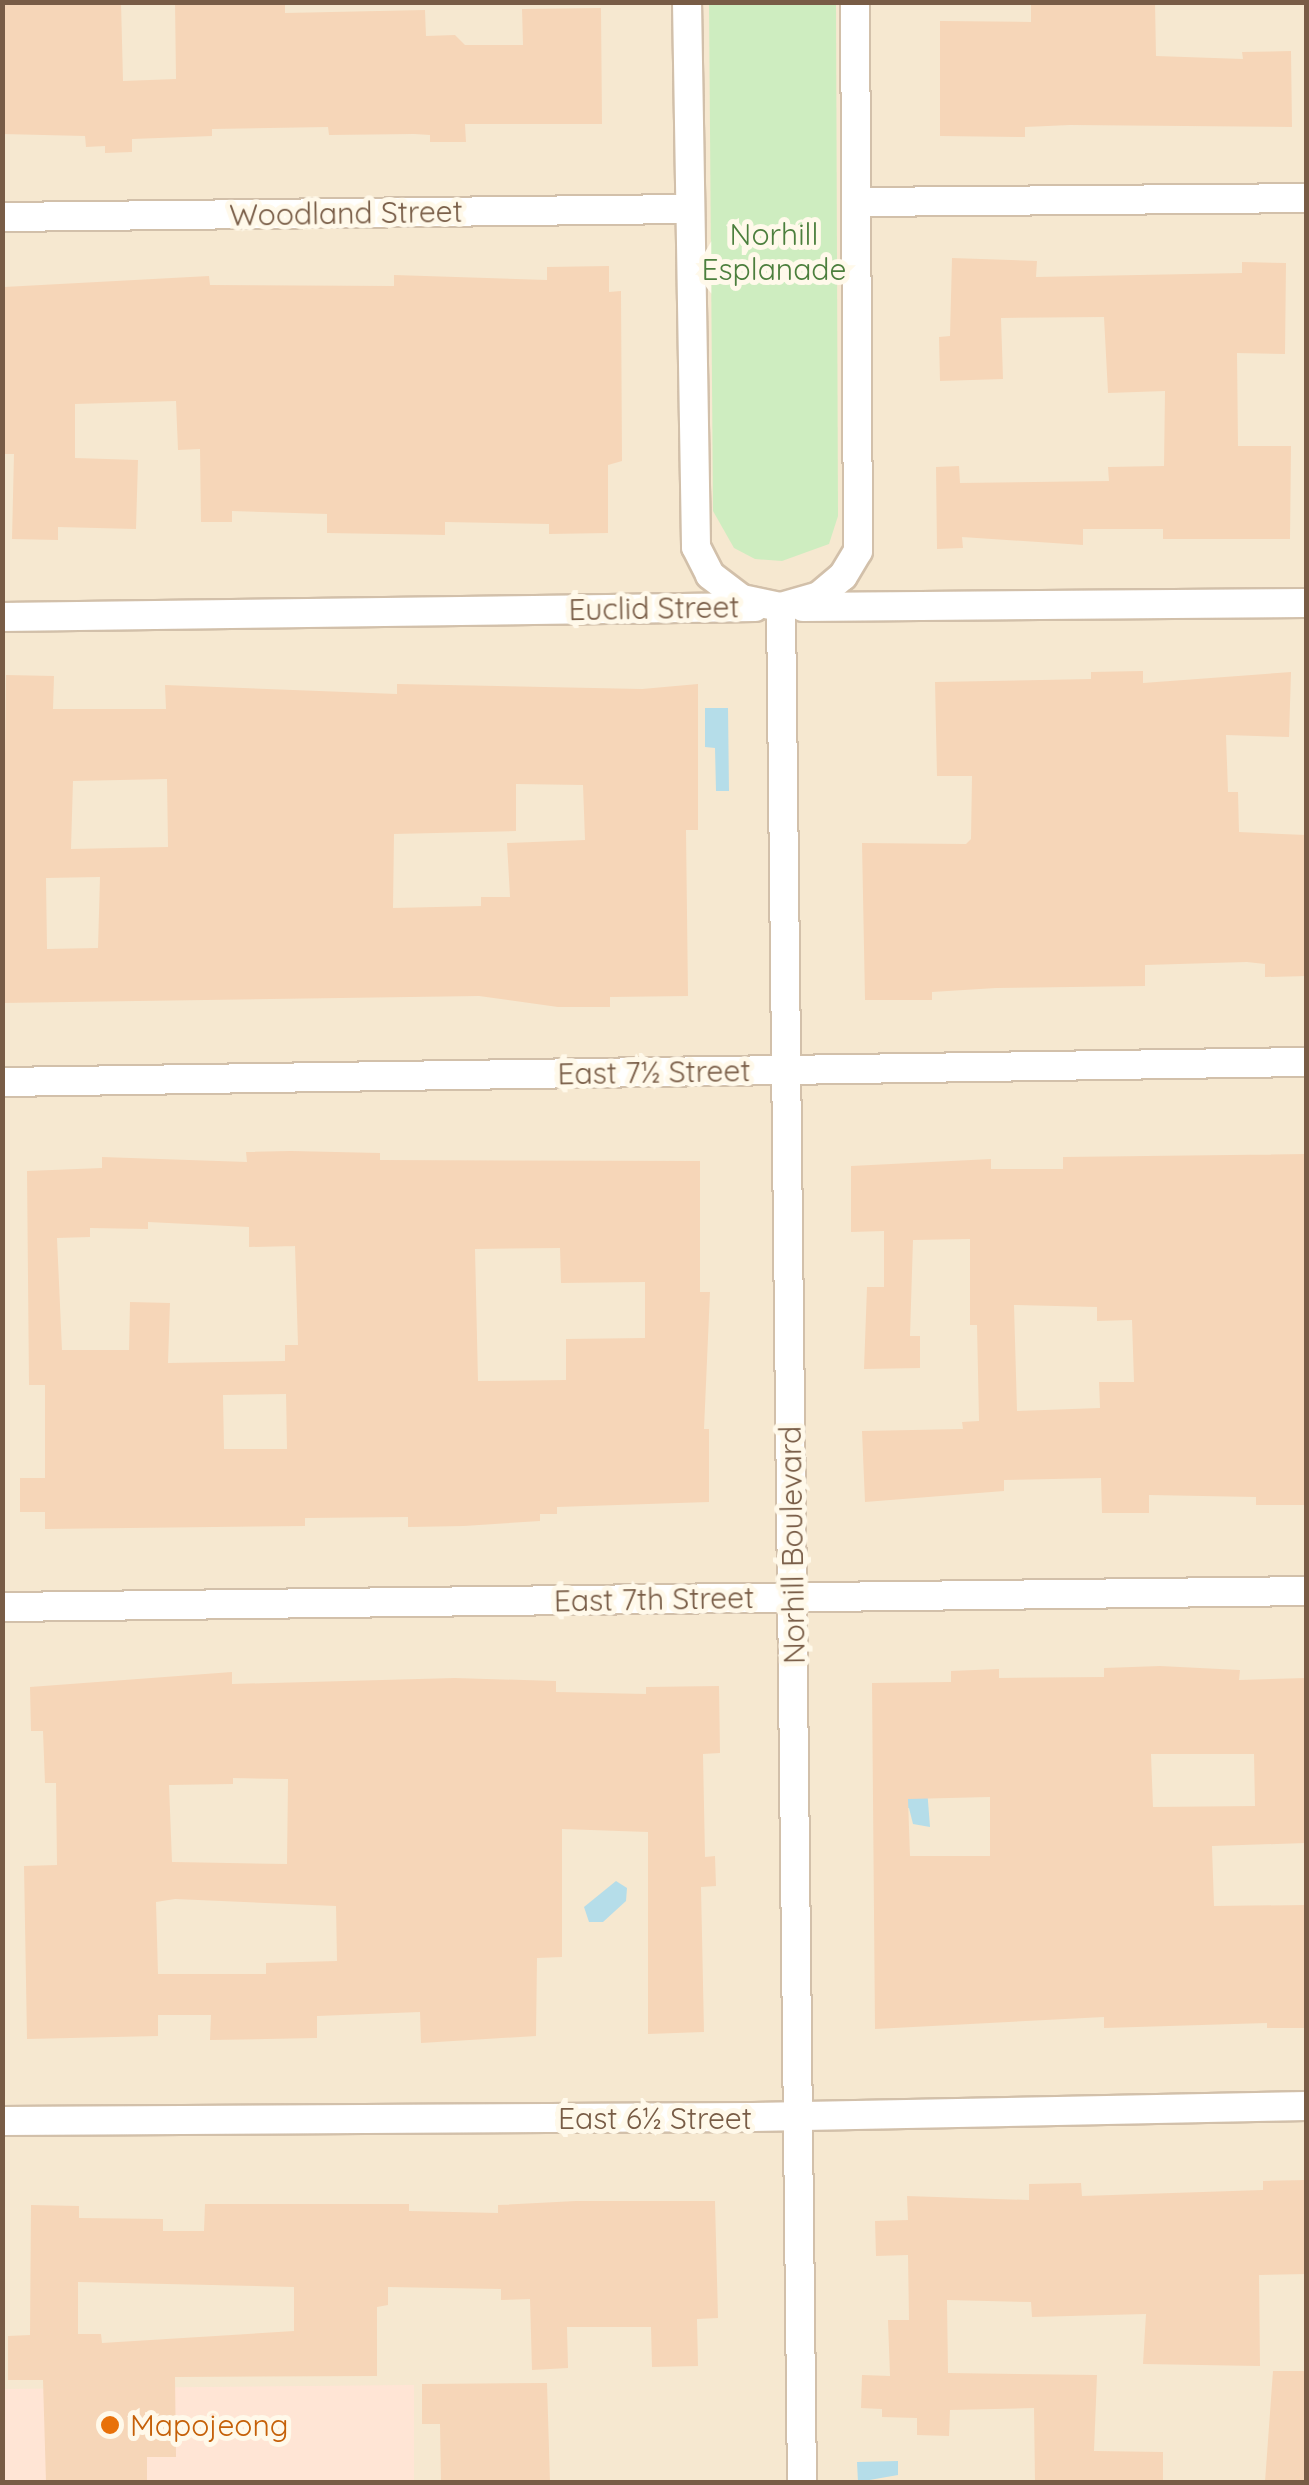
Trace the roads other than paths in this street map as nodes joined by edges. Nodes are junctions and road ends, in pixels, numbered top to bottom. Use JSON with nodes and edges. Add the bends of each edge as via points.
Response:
{"nodes":[{"id":1,"x":687,"y":2,"type":"edge"},
{"id":2,"x":855,"y":2,"type":"edge"},
{"id":3,"x":1306,"y":198,"type":"edge"},
{"id":4,"x":859,"y":202,"type":"junction"},
{"id":5,"x":689,"y":209,"type":"junction"},
{"id":6,"x":2,"y":217,"type":"edge"},
{"id":7,"x":1306,"y":602,"type":"edge"},
{"id":8,"x":781,"y":607,"type":"junction"},
{"id":9,"x":2,"y":617,"type":"edge"},
{"id":10,"x":1306,"y":1062,"type":"edge"},
{"id":11,"x":786,"y":1070,"type":"junction"},
{"id":12,"x":2,"y":1082,"type":"edge"},
{"id":13,"x":1306,"y":1591,"type":"edge"},
{"id":14,"x":792,"y":1597,"type":"junction"},
{"id":15,"x":2,"y":1607,"type":"edge"},
{"id":16,"x":1306,"y":2106,"type":"edge"},
{"id":17,"x":798,"y":2116,"type":"junction"},
{"id":18,"x":2,"y":2120,"type":"edge"},
{"id":19,"x":802,"y":2482,"type":"edge"}],
"edges":[{"from":1,"to":5,"type":"street"},
{"from":2,"to":4,"type":"street"},
{"from":3,"to":4,"type":"street"},
{"from":4,"to":8,"type":"street","via":[[858,551],[844,576],[819,596]]},
{"from":5,"to":6,"type":"street","name":"Woodland Street"},
{"from":5,"to":8,"type":"street","via":[[696,547],[710,575],[742,600]]},
{"from":7,"to":8,"type":"street","name":"Euclid Street"},
{"from":8,"to":9,"type":"street","name":"Euclid Street"},
{"from":8,"to":11,"type":"street","name":"Norhill Boulevard"},
{"from":10,"to":11,"type":"street","name":"East 7½ Street"},
{"from":11,"to":12,"type":"street","name":"East 7½ Street"},
{"from":11,"to":14,"type":"street","name":"Norhill Boulevard"},
{"from":13,"to":14,"type":"street","name":"East 7th Street"},
{"from":14,"to":15,"type":"street","name":"East 7th Street"},
{"from":14,"to":17,"type":"street","name":"Norhill Boulevard"},
{"from":16,"to":17,"type":"street","name":"East 6½ Street"},
{"from":17,"to":18,"type":"street","name":"East 6½ Street"},
{"from":17,"to":19,"type":"street","name":"Norhill Boulevard"}]}
